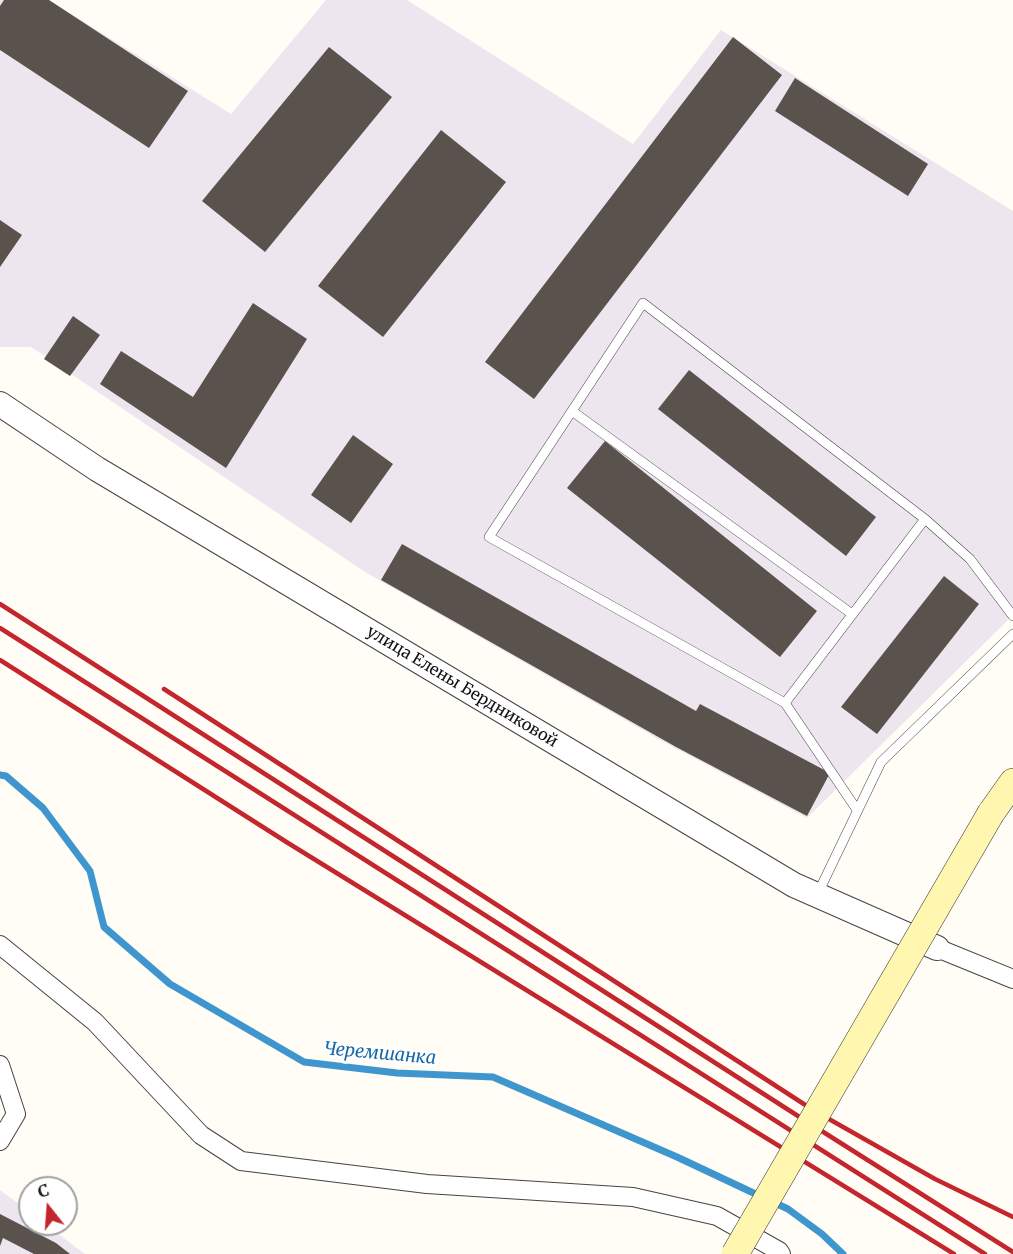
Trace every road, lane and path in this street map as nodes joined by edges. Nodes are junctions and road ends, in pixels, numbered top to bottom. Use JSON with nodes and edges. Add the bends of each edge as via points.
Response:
{"nodes":[{"id":1,"x":0,"y":404,"type":"edge"},
{"id":2,"x":572,"y":411,"type":"junction"},
{"id":3,"x":925,"y":519,"type":"junction"},
{"id":4,"x":852,"y":614,"type":"junction"},
{"id":5,"x":1013,"y":616,"type":"edge"},
{"id":6,"x":1013,"y":634,"type":"edge"},
{"id":7,"x":785,"y":703,"type":"junction"},
{"id":8,"x":1013,"y":782,"type":"edge"},
{"id":9,"x":858,"y":810,"type":"junction"},
{"id":10,"x":817,"y":895,"type":"junction"},
{"id":11,"x":0,"y":945,"type":"edge"},
{"id":12,"x":937,"y":948,"type":"joint"},
{"id":13,"x":1013,"y":979,"type":"edge"},
{"id":14,"x":0,"y":1065,"type":"edge"},
{"id":15,"x":0,"y":1141,"type":"edge"},
{"id":16,"x":735,"y":1254,"type":"edge"},
{"id":17,"x":781,"y":1254,"type":"edge"}],
"edges":[{"from":1,"to":10,"type":"street","name":"улица Елены Бердниковой","via":[[107,475],[794,885]]},
{"from":2,"to":3,"type":"lane","via":[[643,303]]},
{"from":2,"to":4,"type":"lane"},
{"from":2,"to":7,"type":"lane","via":[[489,537]]},
{"from":3,"to":4,"type":"lane"},
{"from":3,"to":5,"type":"lane","via":[[970,558]]},
{"from":4,"to":7,"type":"lane"},
{"from":6,"to":9,"type":"lane","via":[[881,762]]},
{"from":7,"to":9,"type":"lane"},
{"from":8,"to":16,"type":"main road","bridge":true},
{"from":9,"to":10,"type":"lane"},
{"from":10,"to":12,"type":"street","name":"улица Елены Бердниковой"},
{"from":11,"to":17,"type":"street","via":[[95,1022],[201,1135],[241,1161],[427,1184],[633,1197],[717,1216]]},
{"from":12,"to":13,"type":"street"},
{"from":14,"to":15,"type":"street","via":[[16,1114]]}]}
